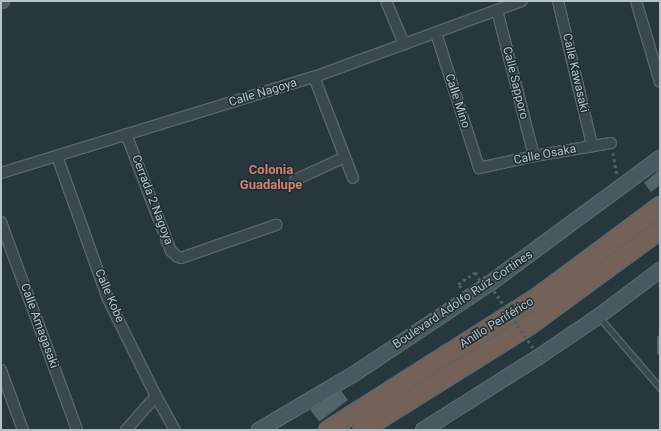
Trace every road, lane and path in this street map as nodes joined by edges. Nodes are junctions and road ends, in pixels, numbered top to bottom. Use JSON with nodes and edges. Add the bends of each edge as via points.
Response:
{"nodes":[{"id":1,"x":386,"y":1,"type":"edge"},
{"id":2,"x":522,"y":1,"type":"edge"},
{"id":3,"x":558,"y":1,"type":"edge"},
{"id":4,"x":636,"y":1,"type":"edge"},
{"id":5,"x":497,"y":10,"type":"junction"},
{"id":6,"x":436,"y":33,"type":"junction"},
{"id":7,"x":404,"y":44,"type":"junction"},
{"id":8,"x":314,"y":77,"type":"junction"},
{"id":9,"x":660,"y":82,"type":"edge"},
{"id":10,"x":126,"y":134,"type":"junction"},
{"id":11,"x":611,"y":143,"type":"joint"},
{"id":12,"x":592,"y":145,"type":"junction"},
{"id":13,"x":57,"y":156,"type":"junction"},
{"id":14,"x":534,"y":156,"type":"junction"},
{"id":15,"x":345,"y":157,"type":"junction"},
{"id":16,"x":660,"y":158,"type":"edge"},
{"id":17,"x":479,"y":168,"type":"joint"},
{"id":18,"x":1,"y":173,"type":"edge"},
{"id":19,"x":353,"y":178,"type":"dead end"},
{"id":20,"x":295,"y":180,"type":"dead end"},
{"id":21,"x":620,"y":189,"type":"junction"},
{"id":22,"x":660,"y":206,"type":"edge"},
{"id":23,"x":1,"y":222,"type":"edge"},
{"id":24,"x":276,"y":225,"type":"dead end"},
{"id":25,"x":660,"y":230,"type":"edge"},
{"id":26,"x":660,"y":270,"type":"edge"},
{"id":27,"x":478,"y":280,"type":"dead end"},
{"id":28,"x":599,"y":316,"type":"junction"},
{"id":29,"x":544,"y":365,"type":"dead end"},
{"id":30,"x":1,"y":370,"type":"edge"},
{"id":31,"x":660,"y":388,"type":"edge"},
{"id":32,"x":156,"y":396,"type":"junction"},
{"id":33,"x":22,"y":430,"type":"edge"},
{"id":34,"x":77,"y":430,"type":"edge"},
{"id":35,"x":126,"y":430,"type":"edge"},
{"id":36,"x":175,"y":430,"type":"edge"},
{"id":37,"x":258,"y":430,"type":"edge"},
{"id":38,"x":328,"y":430,"type":"edge"},
{"id":39,"x":362,"y":430,"type":"edge"},
{"id":40,"x":423,"y":430,"type":"edge"}],
"edges":[{"from":1,"to":7,"type":"street"},
{"from":2,"to":5,"type":"street","name":"Calle Nagoya"},
{"from":3,"to":12,"type":"street","name":"Calle Kawasaki"},
{"from":4,"to":9,"type":"street"},
{"from":5,"to":6,"type":"street","name":"Calle Nagoya"},
{"from":5,"to":14,"type":"street","name":"Calle Sapporo"},
{"from":6,"to":7,"type":"street","name":"Calle Nagoya"},
{"from":6,"to":17,"type":"street","name":"Calle Mino"},
{"from":7,"to":8,"type":"street","name":"Calle Nagoya"},
{"from":8,"to":10,"type":"street","name":"Calle Nagoya"},
{"from":8,"to":15,"type":"street"},
{"from":10,"to":13,"type":"street","name":"Calle Nagoya"},
{"from":10,"to":24,"type":"street","name":"Cerrada 2 Nagoya","via":[[171,251],[178,257]]},
{"from":11,"to":12,"type":"street","name":"Calle Osaka"},
{"from":11,"to":21,"type":"path"},
{"from":12,"to":14,"type":"street","name":"Calle Osaka"},
{"from":13,"to":18,"type":"street","name":"Calle Nagoya"},
{"from":13,"to":32,"type":"street","name":"Calle Kobe","via":[[108,299]]},
{"from":14,"to":17,"type":"street","name":"Calle Osaka"},
{"from":15,"to":19,"type":"street"},
{"from":15,"to":20,"type":"street"},
{"from":16,"to":21,"type":"main road","name":"Boulevard Adolfo Ruiz Cortines"},
{"from":21,"to":37,"type":"main road","name":"Boulevard Adolfo Ruiz Cortines","via":[[489,284],[357,372]]},
{"from":22,"to":38,"type":"highway","name":"Anillo Periférico","via":[[539,296]]},
{"from":23,"to":34,"type":"street","name":"Calle Amagasaki"},
{"from":25,"to":39,"type":"highway","name":"Anillo Periférico","via":[[530,325]]},
{"from":26,"to":28,"type":"main road"},
{"from":27,"to":29,"type":"path","bridge":true,"via":[[484,276]]},
{"from":28,"to":31,"type":"lane"},
{"from":28,"to":40,"type":"main road"},
{"from":30,"to":33,"type":"street"},
{"from":32,"to":35,"type":"street"},
{"from":32,"to":36,"type":"street","name":"Calle Kobe"}]}
